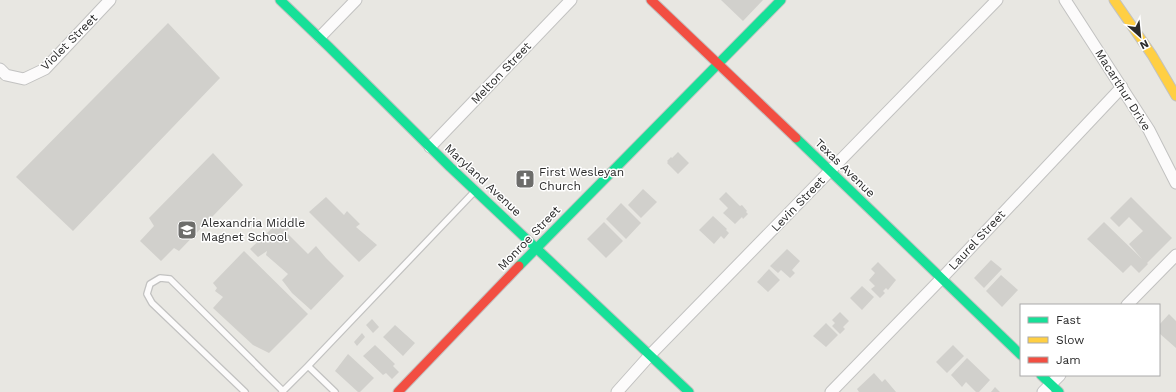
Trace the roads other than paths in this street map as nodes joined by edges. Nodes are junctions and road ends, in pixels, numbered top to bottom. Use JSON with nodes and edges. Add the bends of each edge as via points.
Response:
{"nodes":[{"id":1,"x":110,"y":0,"type":"edge"},
{"id":2,"x":280,"y":0,"type":"edge"},
{"id":3,"x":356,"y":0,"type":"edge"},
{"id":4,"x":571,"y":0,"type":"edge"},
{"id":5,"x":651,"y":0,"type":"edge"},
{"id":6,"x":781,"y":0,"type":"edge"},
{"id":7,"x":997,"y":0,"type":"edge"},
{"id":8,"x":1065,"y":0,"type":"edge"},
{"id":9,"x":1114,"y":0,"type":"edge"},
{"id":10,"x":320,"y":37,"type":"junction"},
{"id":11,"x":718,"y":64,"type":"junction"},
{"id":12,"x":0,"y":69,"type":"edge"},
{"id":13,"x":1122,"y":87,"type":"junction"},
{"id":14,"x":1176,"y":96,"type":"edge"},
{"id":15,"x":430,"y":147,"type":"junction"},
{"id":16,"x":830,"y":170,"type":"junction"},
{"id":17,"x":1176,"y":183,"type":"edge"},
{"id":18,"x":476,"y":190,"type":"junction"},
{"id":19,"x":537,"y":247,"type":"junction"},
{"id":20,"x":1176,"y":255,"type":"edge"},
{"id":21,"x":941,"y":278,"type":"junction"},
{"id":22,"x":1128,"y":304,"type":"edge"},
{"id":23,"x":651,"y":354,"type":"junction"},
{"id":24,"x":1020,"y":355,"type":"edge"},
{"id":25,"x":308,"y":366,"type":"junction"},
{"id":26,"x":1042,"y":376,"type":"edge"},
{"id":27,"x":1059,"y":376,"type":"edge"},
{"id":28,"x":1051,"y":389,"type":"edge"},
{"id":29,"x":282,"y":391,"type":"edge"},
{"id":30,"x":245,"y":392,"type":"edge"},
{"id":31,"x":335,"y":392,"type":"edge"},
{"id":32,"x":398,"y":392,"type":"edge"},
{"id":33,"x":617,"y":392,"type":"edge"},
{"id":34,"x":689,"y":392,"type":"edge"},
{"id":35,"x":832,"y":392,"type":"edge"}],
"edges":[{"from":1,"to":12,"type":"street","name":"Violet Street","via":[[45,69],[24,80],[6,75]]},
{"from":2,"to":10,"type":"main road","name":"Maryland Avenue"},
{"from":3,"to":10,"type":"street"},
{"from":4,"to":15,"type":"street","name":"Melton Street"},
{"from":5,"to":11,"type":"main road","name":"Texas Avenue"},
{"from":6,"to":11,"type":"main road","name":"Monroe Street"},
{"from":7,"to":16,"type":"street","name":"Levin Street"},
{"from":8,"to":13,"type":"street","name":"Macarthur Drive"},
{"from":9,"to":14,"type":"main road","via":[[1152,55]]},
{"from":10,"to":15,"type":"main road","name":"Maryland Avenue"},
{"from":11,"to":16,"type":"main road","name":"Texas Avenue"},
{"from":11,"to":19,"type":"main road","name":"Monroe Street"},
{"from":13,"to":17,"type":"street","name":"Macarthur Drive","via":[[1149,130]]},
{"from":13,"to":21,"type":"street","name":"Laurel Street"},
{"from":15,"to":18,"type":"main road","name":"Maryland Avenue"},
{"from":16,"to":21,"type":"main road","name":"Texas Avenue"},
{"from":16,"to":23,"type":"street","name":"Levin Street"},
{"from":18,"to":19,"type":"main road","name":"Maryland Avenue"},
{"from":18,"to":25,"type":"lane"},
{"from":19,"to":23,"type":"main road","name":"Maryland Avenue"},
{"from":19,"to":32,"type":"main road","name":"Monroe Street"},
{"from":20,"to":22,"type":"street"},
{"from":21,"to":24,"type":"main road","name":"Texas Avenue"},
{"from":21,"to":35,"type":"street","name":"Laurel Street"},
{"from":23,"to":33,"type":"street","name":"Levin Street"},
{"from":23,"to":34,"type":"main road","name":"Maryland Avenue"},
{"from":25,"to":29,"type":"lane"},
{"from":25,"to":31,"type":"lane"},
{"from":26,"to":28,"type":"main road"},
{"from":27,"to":28,"type":"street"},
{"from":29,"to":30,"type":"lane","via":[[170,279],[160,278],[150,284],[147,294],[152,302]]}]}
